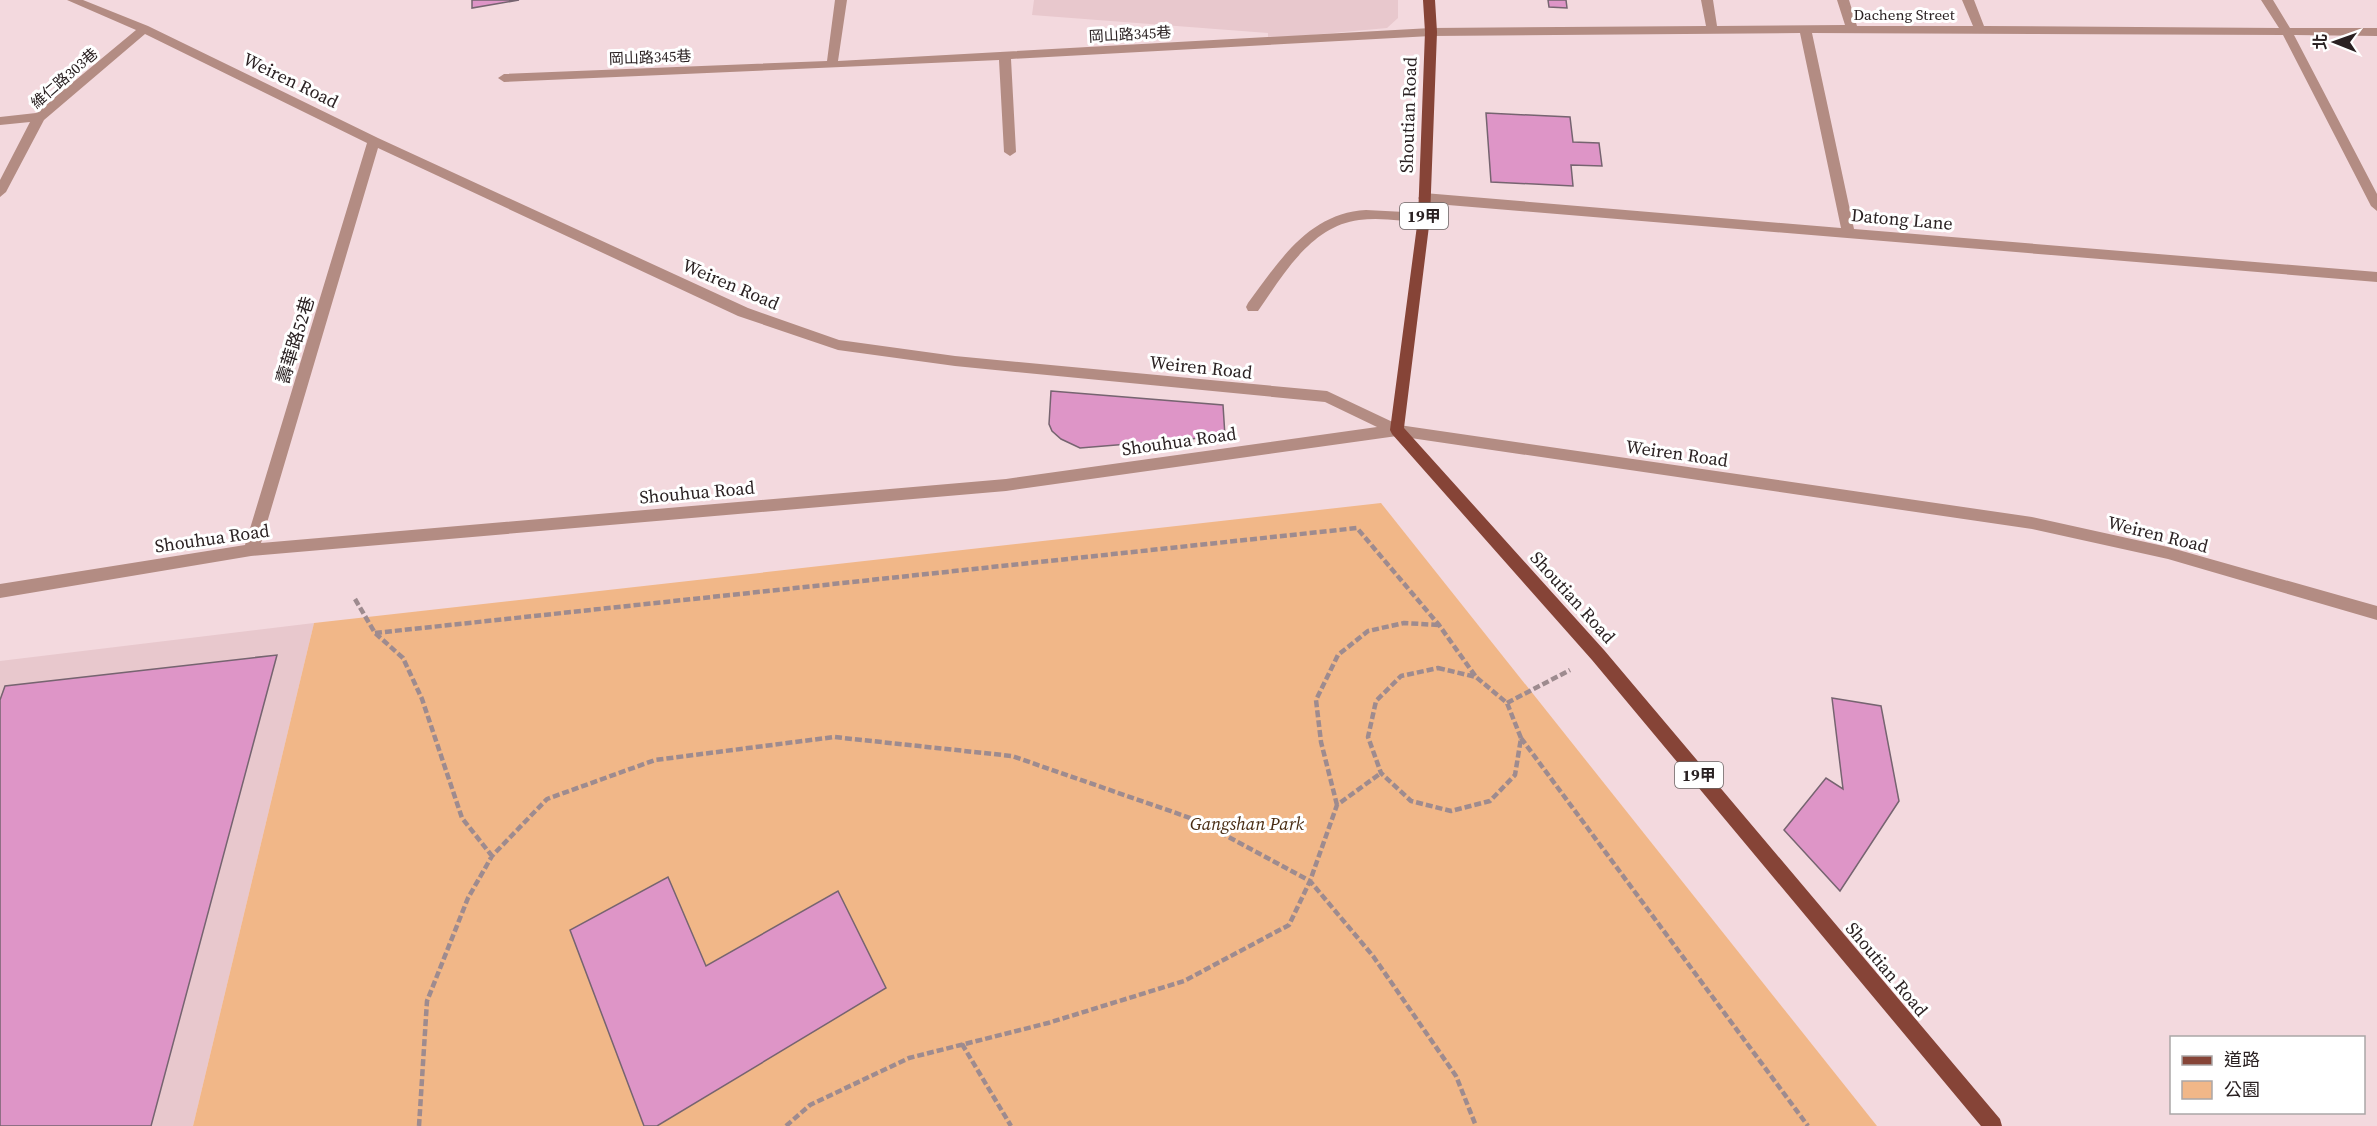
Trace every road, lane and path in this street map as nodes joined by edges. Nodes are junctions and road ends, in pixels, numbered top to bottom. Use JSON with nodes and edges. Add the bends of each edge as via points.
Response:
{"nodes":[{"id":1,"x":73,"y":0,"type":"edge"},
{"id":2,"x":841,"y":0,"type":"edge"},
{"id":3,"x":1429,"y":0,"type":"edge"},
{"id":4,"x":1707,"y":0,"type":"edge"},
{"id":5,"x":1843,"y":0,"type":"edge"},
{"id":6,"x":1968,"y":0,"type":"edge"},
{"id":7,"x":2267,"y":0,"type":"edge"},
{"id":8,"x":144,"y":29,"type":"junction"},
{"id":9,"x":1805,"y":29,"type":"junction"},
{"id":10,"x":1852,"y":29,"type":"junction"},
{"id":11,"x":1712,"y":30,"type":"junction"},
{"id":12,"x":1980,"y":30,"type":"junction"},
{"id":13,"x":1431,"y":32,"type":"junction"},
{"id":14,"x":2287,"y":32,"type":"junction"},
{"id":15,"x":2377,"y":32,"type":"edge"},
{"id":16,"x":1005,"y":56,"type":"junction"},
{"id":17,"x":832,"y":65,"type":"junction"},
{"id":18,"x":504,"y":78,"type":"dead end"},
{"id":19,"x":39,"y":117,"type":"junction"},
{"id":20,"x":0,"y":121,"type":"edge"},
{"id":21,"x":374,"y":141,"type":"junction"},
{"id":22,"x":1010,"y":152,"type":"dead end"},
{"id":23,"x":0,"y":192,"type":"edge"},
{"id":24,"x":1424,"y":198,"type":"junction"},
{"id":25,"x":2377,"y":206,"type":"edge"},
{"id":26,"x":1424,"y":218,"type":"junction"},
{"id":27,"x":1848,"y":233,"type":"junction"},
{"id":28,"x":2377,"y":277,"type":"edge"},
{"id":29,"x":1253,"y":307,"type":"dead end"},
{"id":30,"x":1397,"y":430,"type":"junction"},
{"id":31,"x":251,"y":550,"type":"junction"},
{"id":32,"x":0,"y":591,"type":"edge"},
{"id":33,"x":355,"y":599,"type":"dead end"},
{"id":34,"x":2377,"y":612,"type":"edge"},
{"id":35,"x":1439,"y":625,"type":"junction"},
{"id":36,"x":375,"y":633,"type":"junction"},
{"id":37,"x":1598,"y":655,"type":"junction"},
{"id":38,"x":1476,"y":677,"type":"junction"},
{"id":39,"x":1506,"y":703,"type":"junction"},
{"id":40,"x":1521,"y":738,"type":"junction"},
{"id":41,"x":1381,"y":773,"type":"junction"},
{"id":42,"x":1337,"y":805,"type":"junction"},
{"id":43,"x":492,"y":856,"type":"junction"},
{"id":44,"x":1310,"y":881,"type":"junction"},
{"id":45,"x":962,"y":1044,"type":"junction"},
{"id":46,"x":419,"y":1126,"type":"edge"},
{"id":47,"x":786,"y":1126,"type":"edge"},
{"id":48,"x":1011,"y":1126,"type":"edge"},
{"id":49,"x":1476,"y":1126,"type":"edge"},
{"id":50,"x":1808,"y":1126,"type":"edge"},
{"id":51,"x":1992,"y":1126,"type":"edge"}],
"edges":[{"from":1,"to":8,"type":"street","name":"Weiren Road"},
{"from":2,"to":17,"type":"street"},
{"from":3,"to":13,"type":"main road","name":"Shoutian Road","number":"19甲"},
{"from":4,"to":11,"type":"street"},
{"from":5,"to":10,"type":"street"},
{"from":6,"to":12,"type":"street"},
{"from":7,"to":14,"type":"street"},
{"from":8,"to":19,"type":"street","name":"維仁路303巷"},
{"from":8,"to":21,"type":"street","name":"Weiren Road"},
{"from":9,"to":10,"type":"street","name":"Dacheng Street"},
{"from":9,"to":11,"type":"street","name":"Dacheng Street"},
{"from":9,"to":27,"type":"street"},
{"from":10,"to":12,"type":"street","name":"Dacheng Street"},
{"from":11,"to":13,"type":"street","name":"Dacheng Street"},
{"from":12,"to":14,"type":"street","name":"Dacheng Street"},
{"from":13,"to":16,"type":"street","name":"岡山路345巷"},
{"from":13,"to":24,"type":"main road","name":"Shoutian Road","number":"19甲"},
{"from":14,"to":15,"type":"street","name":"Dacheng Street"},
{"from":14,"to":25,"type":"street"},
{"from":16,"to":17,"type":"street","name":"岡山路345巷"},
{"from":16,"to":22,"type":"street"},
{"from":17,"to":18,"type":"street","name":"岡山路345巷"},
{"from":19,"to":20,"type":"street"},
{"from":19,"to":23,"type":"street","name":"維仁路303巷"},
{"from":21,"to":30,"type":"street","name":"Weiren Road","via":[[743,312],[838,345],[955,362],[1327,397]]},
{"from":21,"to":31,"type":"street","name":"壽華路52巷"},
{"from":24,"to":26,"type":"main road","name":"Shoutian Road","number":"19甲"},
{"from":24,"to":27,"type":"street","name":"Datong Lane"},
{"from":26,"to":29,"type":"street","via":[[1358,215],[1322,227],[1295,251]]},
{"from":26,"to":30,"type":"main road","name":"Shoutian Road","number":"19甲"},
{"from":27,"to":28,"type":"street","name":"Datong Lane"},
{"from":30,"to":31,"type":"street","name":"Shouhua Road","via":[[1006,485]]},
{"from":30,"to":34,"type":"street","name":"Weiren Road","via":[[2032,523],[2168,553]]},
{"from":30,"to":37,"type":"main road","name":"Shoutian Road","number":"19甲"},
{"from":31,"to":32,"type":"street","name":"Shouhua Road"},
{"from":33,"to":36,"type":"path"},
{"from":35,"to":36,"type":"path","via":[[1358,528]]},
{"from":35,"to":38,"type":"path"},
{"from":35,"to":42,"type":"path","via":[[1404,623],[1368,631],[1338,655],[1316,700],[1321,742]]},
{"from":36,"to":43,"type":"path","via":[[403,658],[422,699],[462,818]]},
{"from":37,"to":39,"type":"path"},
{"from":37,"to":51,"type":"main road","name":"Shoutian Road","number":"19甲"},
{"from":38,"to":39,"type":"path"},
{"from":38,"to":41,"type":"path","via":[[1438,668],[1401,676],[1376,701],[1368,737]]},
{"from":39,"to":40,"type":"path"},
{"from":40,"to":41,"type":"path","via":[[1515,775],[1490,801],[1461,809],[1451,811],[1411,801]]},
{"from":40,"to":50,"type":"path"},
{"from":41,"to":42,"type":"path"},
{"from":42,"to":44,"type":"path"},
{"from":43,"to":44,"type":"path","via":[[547,799],[655,760],[834,737],[1012,756],[1199,821]]},
{"from":43,"to":46,"type":"path","via":[[468,898],[428,1001]]},
{"from":44,"to":45,"type":"path","via":[[1289,925],[1184,981],[1048,1023]]},
{"from":44,"to":49,"type":"path","via":[[1373,956],[1456,1076]]},
{"from":45,"to":47,"type":"path","via":[[909,1058],[810,1105]]},
{"from":45,"to":48,"type":"path"}]}
